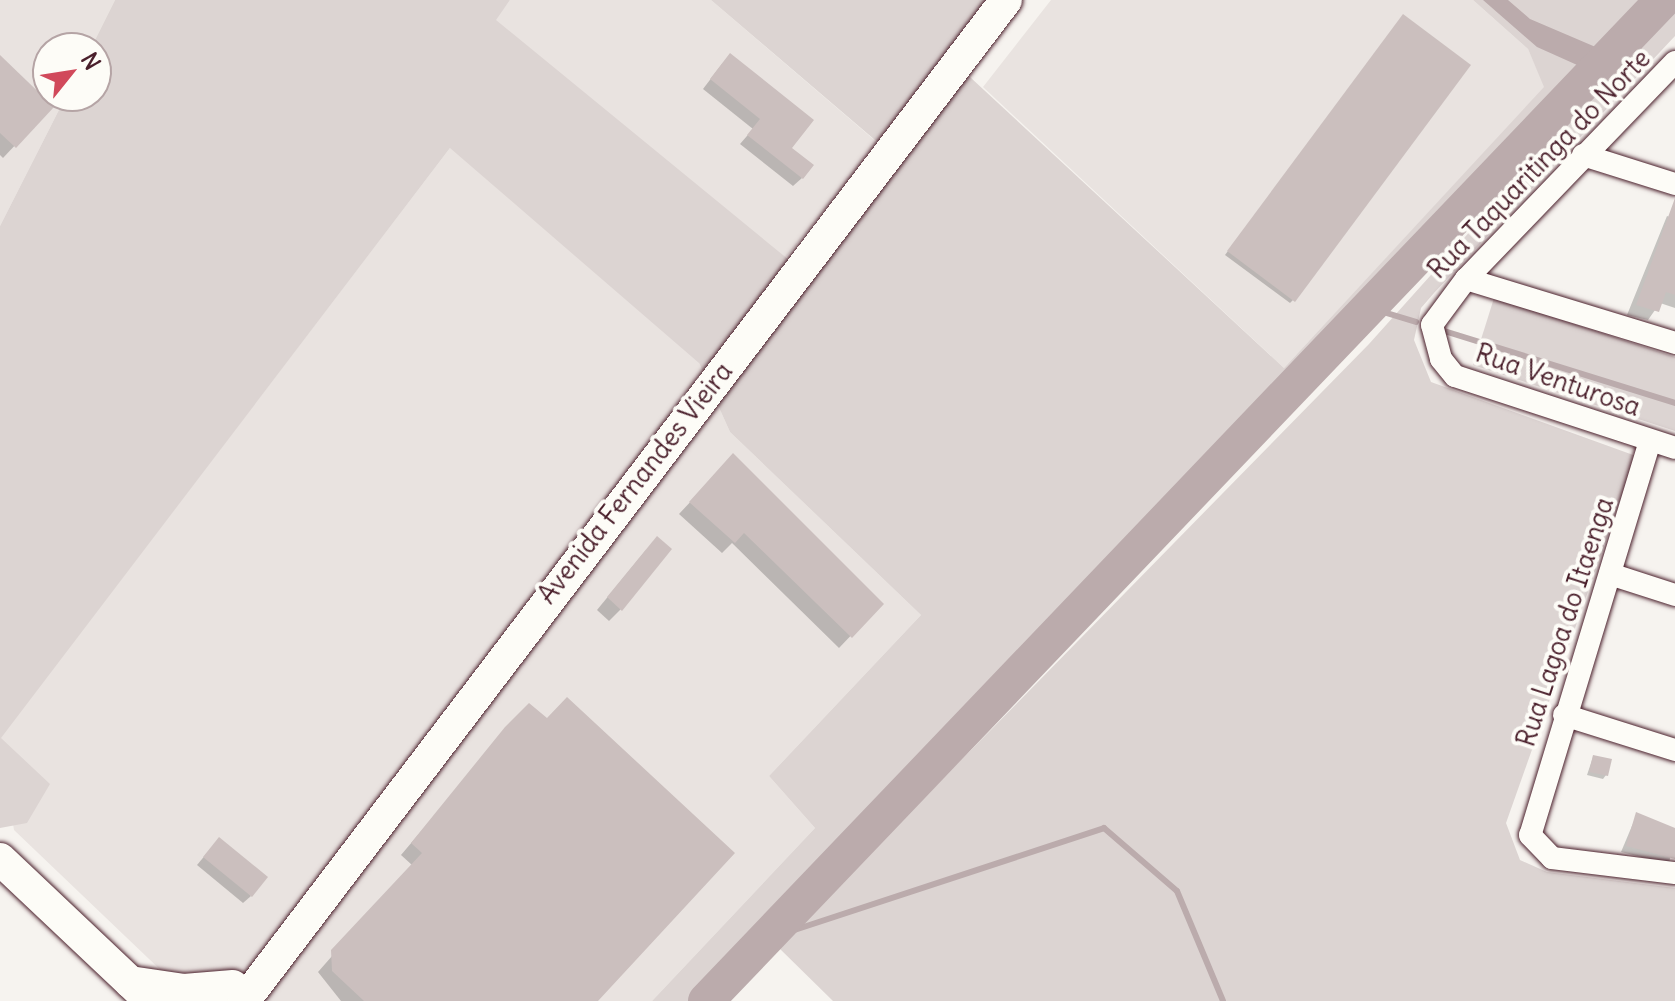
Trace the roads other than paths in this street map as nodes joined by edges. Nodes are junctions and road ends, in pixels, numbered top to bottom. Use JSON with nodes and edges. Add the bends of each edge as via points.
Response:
{"nodes":[{"id":1,"x":1006,"y":0,"type":"edge"},
{"id":2,"x":1675,"y":62,"type":"edge"},
{"id":3,"x":1583,"y":155,"type":"junction"},
{"id":4,"x":1675,"y":184,"type":"edge"},
{"id":5,"x":1466,"y":279,"type":"junction"},
{"id":6,"x":1675,"y":343,"type":"edge"},
{"id":7,"x":1436,"y":348,"type":"joint"},
{"id":8,"x":1650,"y":441,"type":"junction"},
{"id":9,"x":1675,"y":448,"type":"edge"},
{"id":10,"x":1610,"y":574,"type":"junction"},
{"id":11,"x":1675,"y":595,"type":"edge"},
{"id":12,"x":1564,"y":715,"type":"junction"},
{"id":13,"x":1675,"y":750,"type":"edge"},
{"id":14,"x":0,"y":859,"type":"edge"},
{"id":15,"x":1675,"y":873,"type":"edge"},
{"id":16,"x":140,"y":991,"type":"edge"},
{"id":17,"x":237,"y":998,"type":"edge"}],
"edges":[{"from":1,"to":17,"type":"main road","name":"Avenida Fernandes Vieira"},
{"from":2,"to":3,"type":"street","name":"Rua Taquaritinga do Norte"},
{"from":3,"to":4,"type":"street"},
{"from":3,"to":5,"type":"street","name":"Rua Taquaritinga do Norte"},
{"from":5,"to":6,"type":"street"},
{"from":5,"to":7,"type":"street","name":"Rua Taquaritinga do Norte","via":[[1435,317]]},
{"from":7,"to":8,"type":"street","name":"Rua Venturosa","via":[[1455,376]]},
{"from":8,"to":9,"type":"street","name":"Rua Venturosa"},
{"from":8,"to":10,"type":"street","name":"Rua Lagoa do Itaenga"},
{"from":10,"to":11,"type":"street"},
{"from":10,"to":12,"type":"street","name":"Rua Lagoa do Itaenga"},
{"from":12,"to":13,"type":"street"},
{"from":12,"to":15,"type":"street","name":"Rua Lagoa do Itaenga","via":[[1531,820],[1530,835],[1542,854]]},
{"from":14,"to":16,"type":"main road"},
{"from":16,"to":17,"type":"main road","via":[[184,990]]}]}
